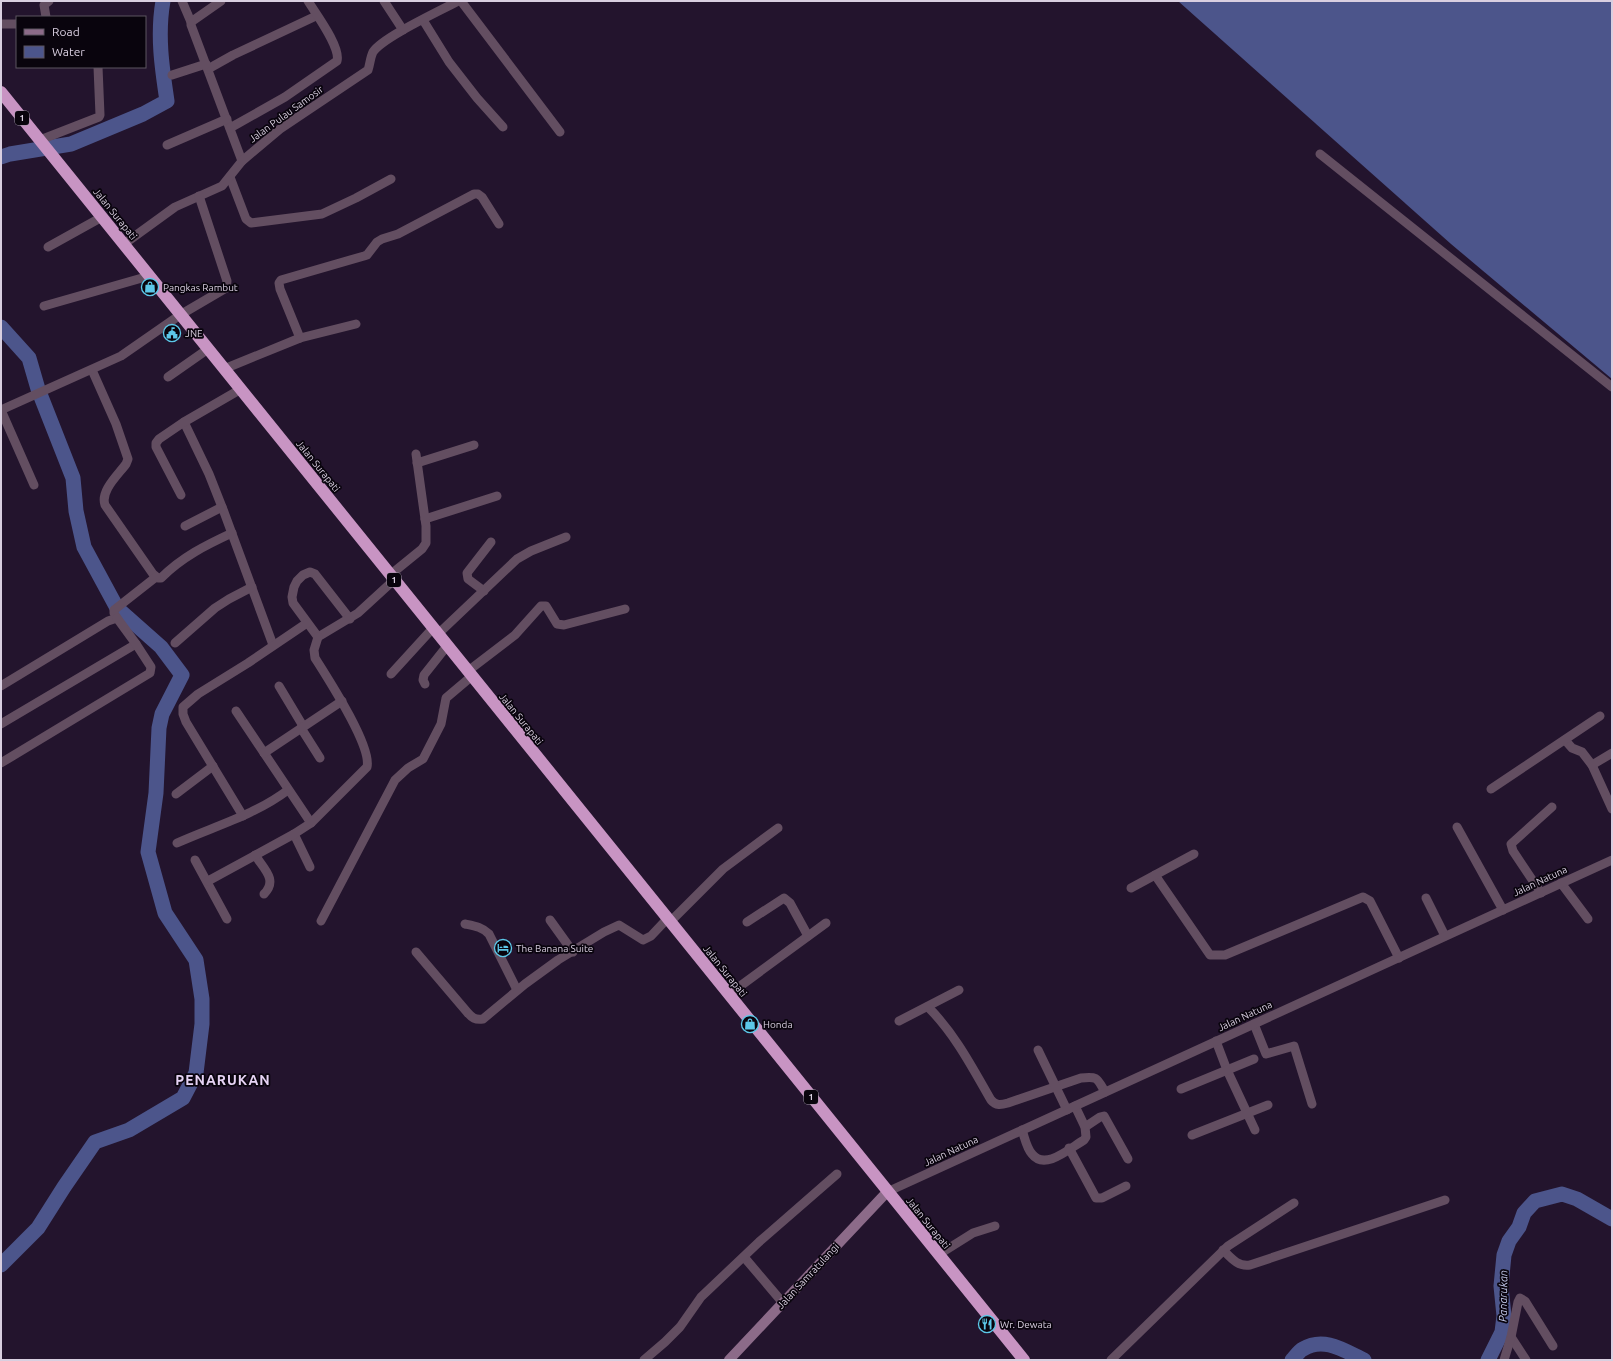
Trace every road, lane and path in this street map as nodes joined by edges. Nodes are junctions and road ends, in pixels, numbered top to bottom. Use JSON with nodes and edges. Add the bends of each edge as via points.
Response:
{"nodes":[{"id":1,"x":49,"y":1,"type":"edge"},
{"id":2,"x":182,"y":1,"type":"edge"},
{"id":3,"x":221,"y":1,"type":"edge"},
{"id":4,"x":308,"y":1,"type":"edge"},
{"id":5,"x":384,"y":1,"type":"edge"},
{"id":6,"x":460,"y":1,"type":"edge"},
{"id":7,"x":46,"y":16,"type":"edge"},
{"id":8,"x":316,"y":16,"type":"junction"},
{"id":9,"x":424,"y":20,"type":"junction"},
{"id":10,"x":191,"y":22,"type":"junction"},
{"id":11,"x":1,"y":24,"type":"edge"},
{"id":12,"x":16,"y":24,"type":"edge"},
{"id":13,"x":403,"y":30,"type":"junction"},
{"id":14,"x":207,"y":67,"type":"junction"},
{"id":15,"x":98,"y":68,"type":"edge"},
{"id":16,"x":172,"y":75,"type":"dead end"},
{"id":17,"x":1,"y":92,"type":"edge"},
{"id":18,"x":227,"y":119,"type":"junction"},
{"id":19,"x":503,"y":127,"type":"dead end"},
{"id":20,"x":230,"y":128,"type":"junction"},
{"id":21,"x":560,"y":132,"type":"dead end"},
{"id":22,"x":41,"y":142,"type":"junction"},
{"id":23,"x":166,"y":145,"type":"dead end"},
{"id":24,"x":1320,"y":154,"type":"dead end"},
{"id":25,"x":242,"y":161,"type":"junction"},
{"id":26,"x":230,"y":177,"type":"junction"},
{"id":27,"x":391,"y":179,"type":"dead end"},
{"id":28,"x":199,"y":196,"type":"junction"},
{"id":29,"x":102,"y":217,"type":"junction"},
{"id":30,"x":499,"y":224,"type":"dead end"},
{"id":31,"x":124,"y":244,"type":"junction"},
{"id":32,"x":48,"y":247,"type":"dead end"},
{"id":33,"x":149,"y":276,"type":"junction"},
{"id":34,"x":44,"y":306,"type":"dead end"},
{"id":35,"x":180,"y":315,"type":"junction"},
{"id":36,"x":356,"y":324,"type":"dead end"},
{"id":37,"x":300,"y":338,"type":"junction"},
{"id":38,"x":208,"y":349,"type":"junction"},
{"id":39,"x":224,"y":369,"type":"junction"},
{"id":40,"x":92,"y":370,"type":"junction"},
{"id":41,"x":168,"y":377,"type":"dead end"},
{"id":42,"x":1612,"y":388,"type":"edge"},
{"id":43,"x":241,"y":389,"type":"junction"},
{"id":44,"x":1,"y":410,"type":"edge"},
{"id":45,"x":184,"y":422,"type":"junction"},
{"id":46,"x":474,"y":444,"type":"dead end"},
{"id":47,"x":34,"y":485,"type":"dead end"},
{"id":48,"x":181,"y":495,"type":"dead end"},
{"id":49,"x":496,"y":496,"type":"dead end"},
{"id":50,"x":222,"y":506,"type":"junction"},
{"id":51,"x":425,"y":519,"type":"junction"},
{"id":52,"x":185,"y":526,"type":"dead end"},
{"id":53,"x":232,"y":533,"type":"junction"},
{"id":54,"x":566,"y":537,"type":"dead end"},
{"id":55,"x":491,"y":542,"type":"dead end"},
{"id":56,"x":156,"y":577,"type":"junction"},
{"id":57,"x":392,"y":577,"type":"junction"},
{"id":58,"x":252,"y":587,"type":"junction"},
{"id":59,"x":484,"y":591,"type":"junction"},
{"id":60,"x":625,"y":609,"type":"dead end"},
{"id":61,"x":116,"y":614,"type":"junction"},
{"id":62,"x":350,"y":619,"type":"junction"},
{"id":63,"x":307,"y":622,"type":"junction"},
{"id":64,"x":435,"y":631,"type":"junction"},
{"id":65,"x":318,"y":637,"type":"junction"},
{"id":66,"x":175,"y":643,"type":"dead end"},
{"id":67,"x":136,"y":644,"type":"junction"},
{"id":68,"x":273,"y":645,"type":"junction"},
{"id":69,"x":447,"y":646,"type":"junction"},
{"id":70,"x":391,"y":674,"type":"dead end"},
{"id":71,"x":470,"y":674,"type":"junction"},
{"id":72,"x":425,"y":684,"type":"dead end"},
{"id":73,"x":1,"y":686,"type":"edge"},
{"id":74,"x":279,"y":686,"type":"dead end"},
{"id":75,"x":342,"y":701,"type":"junction"},
{"id":76,"x":236,"y":711,"type":"dead end"},
{"id":77,"x":1600,"y":716,"type":"dead end"},
{"id":78,"x":1,"y":724,"type":"edge"},
{"id":79,"x":302,"y":727,"type":"junction"},
{"id":80,"x":1565,"y":740,"type":"junction"},
{"id":81,"x":264,"y":753,"type":"junction"},
{"id":82,"x":1612,"y":753,"type":"edge"},
{"id":83,"x":320,"y":758,"type":"dead end"},
{"id":84,"x":1,"y":763,"type":"edge"},
{"id":85,"x":1592,"y":765,"type":"junction"},
{"id":86,"x":213,"y":766,"type":"junction"},
{"id":87,"x":1491,"y":789,"type":"dead end"},
{"id":88,"x":288,"y":790,"type":"junction"},
{"id":89,"x":176,"y":794,"type":"dead end"},
{"id":90,"x":1552,"y":807,"type":"dead end"},
{"id":91,"x":1612,"y":809,"type":"edge"},
{"id":92,"x":243,"y":816,"type":"junction"},
{"id":93,"x":312,"y":823,"type":"junction"},
{"id":94,"x":1457,"y":827,"type":"dead end"},
{"id":95,"x":778,"y":828,"type":"dead end"},
{"id":96,"x":294,"y":834,"type":"junction"},
{"id":97,"x":177,"y":843,"type":"dead end"},
{"id":98,"x":1194,"y":854,"type":"dead end"},
{"id":99,"x":255,"y":855,"type":"junction"},
{"id":100,"x":195,"y":860,"type":"dead end"},
{"id":101,"x":1612,"y":860,"type":"edge"},
{"id":102,"x":310,"y":867,"type":"dead end"},
{"id":103,"x":1155,"y":875,"type":"junction"},
{"id":104,"x":208,"y":881,"type":"junction"},
{"id":105,"x":1561,"y":883,"type":"junction"},
{"id":106,"x":1131,"y":888,"type":"dead end"},
{"id":107,"x":1541,"y":893,"type":"junction"},
{"id":108,"x":264,"y":894,"type":"dead end"},
{"id":109,"x":1426,"y":898,"type":"dead end"},
{"id":110,"x":1503,"y":910,"type":"junction"},
{"id":111,"x":227,"y":919,"type":"dead end"},
{"id":112,"x":1588,"y":919,"type":"dead end"},
{"id":113,"x":550,"y":920,"type":"dead end"},
{"id":114,"x":668,"y":920,"type":"junction"},
{"id":115,"x":321,"y":921,"type":"dead end"},
{"id":116,"x":747,"y":922,"type":"dead end"},
{"id":117,"x":826,"y":923,"type":"dead end"},
{"id":118,"x":465,"y":924,"type":"dead end"},
{"id":119,"x":808,"y":936,"type":"junction"},
{"id":120,"x":1445,"y":936,"type":"junction"},
{"id":121,"x":416,"y":952,"type":"dead end"},
{"id":122,"x":573,"y":952,"type":"junction"},
{"id":123,"x":1399,"y":958,"type":"junction"},
{"id":124,"x":517,"y":990,"type":"junction"},
{"id":125,"x":959,"y":990,"type":"dead end"},
{"id":126,"x":728,"y":995,"type":"junction"},
{"id":127,"x":928,"y":1007,"type":"junction"},
{"id":128,"x":899,"y":1021,"type":"dead end"},
{"id":129,"x":1254,"y":1024,"type":"junction"},
{"id":130,"x":1216,"y":1041,"type":"junction"},
{"id":131,"x":1038,"y":1050,"type":"dead end"},
{"id":132,"x":1254,"y":1059,"type":"dead end"},
{"id":133,"x":1227,"y":1070,"type":"junction"},
{"id":134,"x":1056,"y":1086,"type":"junction"},
{"id":135,"x":1181,"y":1089,"type":"dead end"},
{"id":136,"x":1105,"y":1092,"type":"junction"},
{"id":137,"x":1312,"y":1104,"type":"dead end"},
{"id":138,"x":1268,"y":1105,"type":"dead end"},
{"id":139,"x":1071,"y":1108,"type":"junction"},
{"id":140,"x":1247,"y":1112,"type":"junction"},
{"id":141,"x":1085,"y":1127,"type":"junction"},
{"id":142,"x":1022,"y":1130,"type":"junction"},
{"id":143,"x":1255,"y":1130,"type":"dead end"},
{"id":144,"x":1192,"y":1135,"type":"dead end"},
{"id":145,"x":1069,"y":1148,"type":"junction"},
{"id":146,"x":1128,"y":1159,"type":"dead end"},
{"id":147,"x":837,"y":1174,"type":"dead end"},
{"id":148,"x":1126,"y":1186,"type":"dead end"},
{"id":149,"x":887,"y":1192,"type":"junction"},
{"id":150,"x":1445,"y":1200,"type":"dead end"},
{"id":151,"x":1294,"y":1203,"type":"dead end"},
{"id":152,"x":995,"y":1226,"type":"dead end"},
{"id":153,"x":1223,"y":1250,"type":"junction"},
{"id":154,"x":938,"y":1255,"type":"junction"},
{"id":155,"x":744,"y":1257,"type":"junction"},
{"id":156,"x":783,"y":1303,"type":"junction"},
{"id":157,"x":1511,"y":1337,"type":"junction"},
{"id":158,"x":1553,"y":1346,"type":"dead end"},
{"id":159,"x":644,"y":1360,"type":"edge"},
{"id":160,"x":729,"y":1360,"type":"edge"},
{"id":161,"x":1024,"y":1360,"type":"edge"},
{"id":162,"x":1111,"y":1360,"type":"edge"},
{"id":163,"x":1504,"y":1360,"type":"edge"},
{"id":164,"x":1526,"y":1360,"type":"edge"}],
"edges":[{"from":1,"to":7,"type":"street","via":[[44,5]]},
{"from":2,"to":10,"type":"street"},
{"from":3,"to":10,"type":"street"},
{"from":4,"to":8,"type":"street"},
{"from":5,"to":13,"type":"street"},
{"from":6,"to":9,"type":"street","name":"Jalan Pulau Samosir"},
{"from":6,"to":21,"type":"street"},
{"from":8,"to":14,"type":"street"},
{"from":8,"to":20,"type":"street","via":[[334,46],[337,61],[285,98]]},
{"from":9,"to":13,"type":"street","name":"Jalan Pulau Samosir"},
{"from":9,"to":19,"type":"street","via":[[449,62]]},
{"from":10,"to":14,"type":"street"},
{"from":11,"to":12,"type":"street"},
{"from":13,"to":25,"type":"street","name":"Jalan Pulau Samosir","via":[[374,52],[366,73],[280,129]]},
{"from":14,"to":16,"type":"street"},
{"from":14,"to":18,"type":"street"},
{"from":15,"to":22,"type":"street","via":[[99,117]]},
{"from":17,"to":22,"type":"highway","name":"Jalan Surapati","number":"1"},
{"from":18,"to":20,"type":"street"},
{"from":18,"to":23,"type":"street"},
{"from":20,"to":25,"type":"street"},
{"from":22,"to":29,"type":"highway","name":"Jalan Surapati","number":"1"},
{"from":24,"to":42,"type":"street"},
{"from":25,"to":26,"type":"street","name":"Jalan Pulau Samosir"},
{"from":26,"to":27,"type":"street","via":[[244,215],[247,221],[252,222],[322,214]]},
{"from":26,"to":28,"type":"street","name":"Jalan Pulau Samosir","via":[[222,186]]},
{"from":28,"to":31,"type":"street","name":"Jalan Pulau Samosir","via":[[175,207]]},
{"from":28,"to":35,"type":"street","via":[[228,285],[223,291]]},
{"from":29,"to":31,"type":"highway","name":"Jalan Surapati","number":"1"},
{"from":29,"to":32,"type":"street"},
{"from":30,"to":37,"type":"street","via":[[482,197],[474,194],[398,234],[382,239],[367,255],[281,280],[280,289]]},
{"from":31,"to":33,"type":"highway","name":"Jalan Surapati","number":"1"},
{"from":33,"to":34,"type":"street"},
{"from":33,"to":35,"type":"highway","name":"Jalan Surapati","number":"1"},
{"from":35,"to":38,"type":"highway","name":"Jalan Surapati","number":"1"},
{"from":35,"to":40,"type":"street","via":[[121,356]]},
{"from":36,"to":37,"type":"street"},
{"from":37,"to":39,"type":"street"},
{"from":38,"to":39,"type":"highway","name":"Jalan Surapati","number":"1"},
{"from":38,"to":41,"type":"street"},
{"from":39,"to":43,"type":"highway","name":"Jalan Surapati","number":"1"},
{"from":40,"to":44,"type":"street"},
{"from":40,"to":56,"type":"street","via":[[128,459],[106,491],[103,500]]},
{"from":43,"to":45,"type":"street"},
{"from":43,"to":57,"type":"highway","name":"Jalan Surapati","number":"1"},
{"from":44,"to":47,"type":"street"},
{"from":45,"to":48,"type":"street","via":[[159,439],[156,445]]},
{"from":45,"to":50,"type":"street"},
{"from":46,"to":51,"type":"street","via":[[417,458]]},
{"from":49,"to":51,"type":"street"},
{"from":50,"to":52,"type":"street"},
{"from":50,"to":53,"type":"street"},
{"from":51,"to":57,"type":"street","via":[[426,543]]},
{"from":53,"to":56,"type":"street","via":[[196,550],[161,578]]},
{"from":53,"to":58,"type":"street"},
{"from":54,"to":59,"type":"street","via":[[517,559]]},
{"from":55,"to":59,"type":"street","via":[[467,573],[468,579]]},
{"from":56,"to":61,"type":"street","via":[[124,603]]},
{"from":57,"to":62,"type":"street"},
{"from":57,"to":64,"type":"highway","name":"Jalan Surapati","number":"1"},
{"from":58,"to":66,"type":"street","via":[[215,608]]},
{"from":58,"to":68,"type":"street"},
{"from":59,"to":64,"type":"street"},
{"from":60,"to":71,"type":"street","via":[[564,625],[557,624],[546,606],[541,606],[515,634]]},
{"from":61,"to":67,"type":"street"},
{"from":61,"to":73,"type":"street"},
{"from":62,"to":63,"type":"street","via":[[315,574],[310,572],[297,581],[292,592],[293,603]]},
{"from":62,"to":65,"type":"street"},
{"from":63,"to":65,"type":"street"},
{"from":63,"to":68,"type":"street"},
{"from":64,"to":69,"type":"highway","name":"Jalan Surapati","number":"1"},
{"from":64,"to":70,"type":"street"},
{"from":65,"to":75,"type":"street","via":[[314,650],[315,658]]},
{"from":67,"to":78,"type":"street"},
{"from":67,"to":84,"type":"street","via":[[151,667],[150,673]]},
{"from":68,"to":86,"type":"street","via":[[198,694],[183,707],[186,722]]},
{"from":69,"to":71,"type":"highway","name":"Jalan Surapati","number":"1"},
{"from":69,"to":72,"type":"street","via":[[424,675]]},
{"from":71,"to":114,"type":"highway","name":"Jalan Surapati","number":"1"},
{"from":71,"to":115,"type":"street","via":[[446,698],[441,724],[421,762],[408,768],[395,780]]},
{"from":74,"to":79,"type":"street"},
{"from":75,"to":79,"type":"street"},
{"from":75,"to":93,"type":"street","via":[[361,742],[367,766]]},
{"from":76,"to":81,"type":"street"},
{"from":77,"to":80,"type":"street"},
{"from":79,"to":81,"type":"street"},
{"from":79,"to":83,"type":"street"},
{"from":80,"to":85,"type":"street","via":[[1572,748],[1582,752]]},
{"from":80,"to":87,"type":"street"},
{"from":81,"to":88,"type":"street"},
{"from":82,"to":85,"type":"street"},
{"from":85,"to":91,"type":"street"},
{"from":86,"to":89,"type":"street"},
{"from":86,"to":92,"type":"street"},
{"from":88,"to":92,"type":"street","via":[[272,802]]},
{"from":88,"to":93,"type":"street"},
{"from":90,"to":107,"type":"street","via":[[1511,844]]},
{"from":92,"to":97,"type":"street"},
{"from":93,"to":96,"type":"street"},
{"from":94,"to":110,"type":"street"},
{"from":95,"to":114,"type":"street","via":[[723,869]]},
{"from":96,"to":99,"type":"street"},
{"from":96,"to":102,"type":"street"},
{"from":98,"to":103,"type":"street"},
{"from":99,"to":104,"type":"street"},
{"from":99,"to":108,"type":"street","via":[[271,881],[271,886]]},
{"from":100,"to":104,"type":"street"},
{"from":101,"to":105,"type":"street","name":"Jalan Natuna"},
{"from":103,"to":106,"type":"street"},
{"from":103,"to":123,"type":"street","via":[[1210,955],[1225,954],[1364,897],[1370,901]]},
{"from":104,"to":111,"type":"street"},
{"from":105,"to":107,"type":"street","name":"Jalan Natuna"},
{"from":105,"to":112,"type":"street"},
{"from":107,"to":110,"type":"street","name":"Jalan Natuna"},
{"from":109,"to":120,"type":"street"},
{"from":110,"to":120,"type":"street","name":"Jalan Natuna"},
{"from":113,"to":122,"type":"street"},
{"from":114,"to":122,"type":"street","via":[[646,940],[640,939],[622,926],[616,926]]},
{"from":114,"to":126,"type":"highway","name":"Jalan Surapati","number":"1"},
{"from":116,"to":119,"type":"street","via":[[784,898],[790,903]]},
{"from":117,"to":119,"type":"street"},
{"from":118,"to":124,"type":"street","via":[[478,926],[489,934]]},
{"from":119,"to":126,"type":"street"},
{"from":120,"to":123,"type":"street","name":"Jalan Natuna"},
{"from":121,"to":124,"type":"street","via":[[477,1020],[483,1019]]},
{"from":122,"to":124,"type":"street"},
{"from":123,"to":129,"type":"street","name":"Jalan Natuna"},
{"from":125,"to":127,"type":"street"},
{"from":126,"to":149,"type":"highway","name":"Jalan Surapati","number":"1"},
{"from":127,"to":128,"type":"street"},
{"from":127,"to":134,"type":"street","via":[[957,1042],[993,1103],[1008,1103]]},
{"from":129,"to":130,"type":"street","name":"Jalan Natuna"},
{"from":129,"to":137,"type":"street","via":[[1266,1054],[1294,1046]]},
{"from":130,"to":133,"type":"street"},
{"from":130,"to":136,"type":"street","name":"Jalan Natuna"},
{"from":131,"to":134,"type":"street"},
{"from":132,"to":133,"type":"street"},
{"from":133,"to":135,"type":"street"},
{"from":133,"to":140,"type":"street"},
{"from":134,"to":136,"type":"street","via":[[1092,1076],[1099,1080]]},
{"from":134,"to":139,"type":"street"},
{"from":136,"to":139,"type":"street","name":"Jalan Natuna"},
{"from":138,"to":140,"type":"street"},
{"from":139,"to":141,"type":"street"},
{"from":139,"to":142,"type":"street","name":"Jalan Natuna"},
{"from":140,"to":143,"type":"street"},
{"from":140,"to":144,"type":"street"},
{"from":141,"to":145,"type":"street","via":[[1084,1140]]},
{"from":141,"to":146,"type":"street","via":[[1104,1116]]},
{"from":142,"to":145,"type":"street","via":[[1032,1155],[1043,1161],[1051,1160]]},
{"from":142,"to":149,"type":"street","name":"Jalan Natuna"},
{"from":145,"to":148,"type":"street","via":[[1096,1198],[1102,1198]]},
{"from":147,"to":155,"type":"street"},
{"from":149,"to":154,"type":"highway","name":"Jalan Surapati","number":"1"},
{"from":149,"to":156,"type":"main road","name":"Jalan Samratulangi"},
{"from":150,"to":153,"type":"street","via":[[1250,1265],[1238,1264]]},
{"from":151,"to":153,"type":"street"},
{"from":152,"to":154,"type":"street","via":[[973,1233]]},
{"from":153,"to":162,"type":"street"},
{"from":154,"to":161,"type":"highway","name":"Jalan Surapati","number":"1"},
{"from":155,"to":156,"type":"street"},
{"from":155,"to":159,"type":"street","via":[[701,1297],[680,1326]]},
{"from":156,"to":160,"type":"main road","name":"Jalan Samratulangi"},
{"from":157,"to":158,"type":"street","via":[[1518,1299],[1523,1299]]},
{"from":157,"to":163,"type":"street"},
{"from":157,"to":164,"type":"street"}]}
